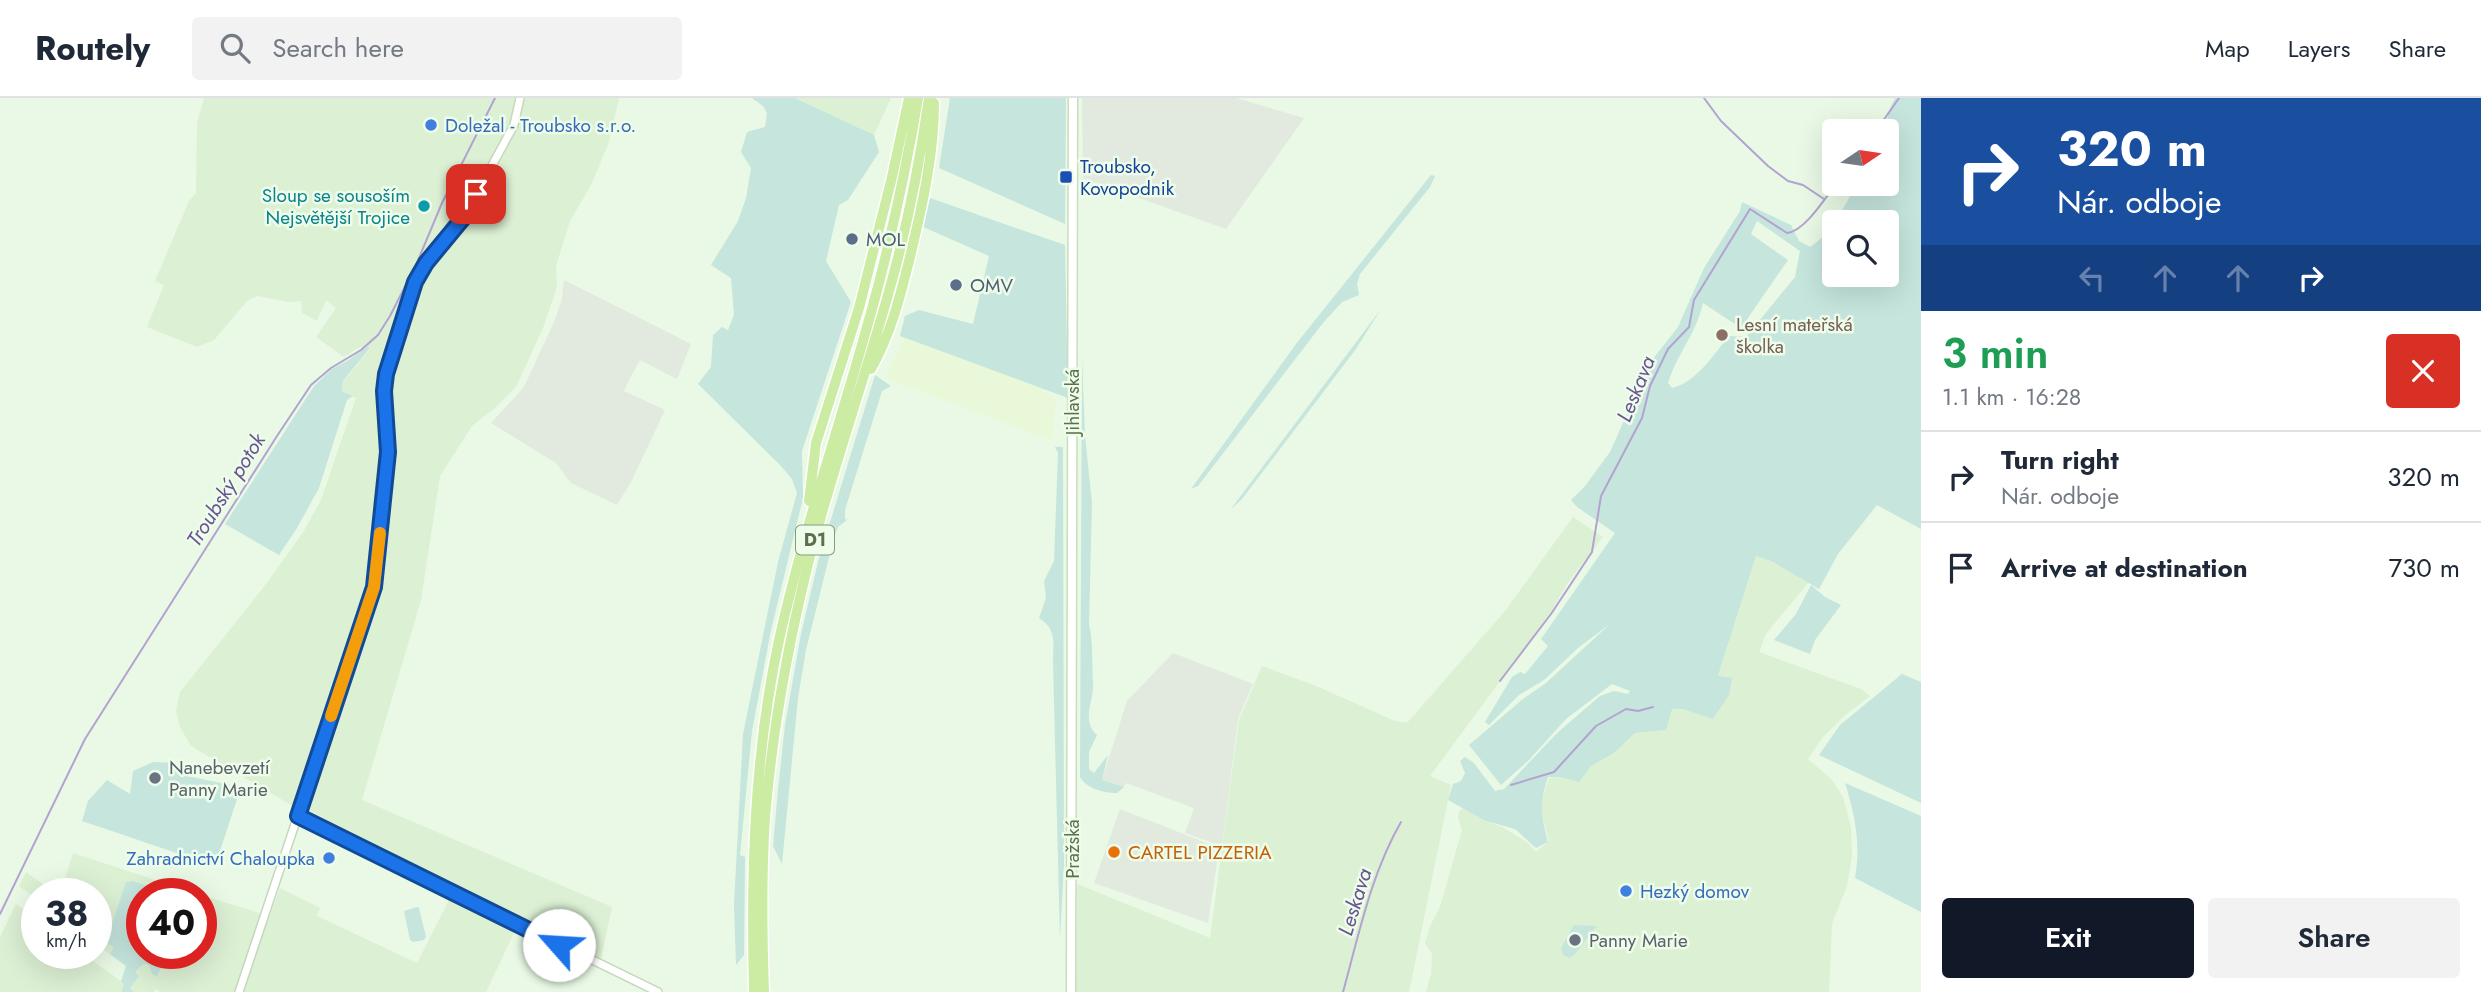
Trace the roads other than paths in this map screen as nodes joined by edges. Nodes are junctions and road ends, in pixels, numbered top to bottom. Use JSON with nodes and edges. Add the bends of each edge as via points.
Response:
{"nodes":[{"id":1,"x":520,"y":98,"type":"edge"},
{"id":2,"x":909,"y":98,"type":"edge"},
{"id":3,"x":918,"y":98,"type":"edge"},
{"id":4,"x":932,"y":98,"type":"edge"},
{"id":5,"x":1073,"y":98,"type":"edge"},
{"id":6,"x":800,"y":550,"type":"junction"},
{"id":7,"x":1072,"y":707,"type":"joint"},
{"id":8,"x":298,"y":816,"type":"junction"},
{"id":9,"x":239,"y":992,"type":"edge"},
{"id":10,"x":658,"y":992,"type":"edge"},
{"id":11,"x":754,"y":992,"type":"edge"},
{"id":12,"x":764,"y":992,"type":"edge"},
{"id":13,"x":1071,"y":992,"type":"edge"}],
"edges":[{"from":1,"to":8,"type":"street","via":[[514,125],[464,217],[415,282],[384,391],[388,452],[374,587]]},
{"from":2,"to":6,"type":"highway","via":[[859,308],[816,443]]},
{"from":3,"to":6,"type":"highway","number":"D1","via":[[879,280]]},
{"from":4,"to":12,"type":"highway","number":"D1","via":[[906,223],[790,642],[765,819]]},
{"from":5,"to":7,"type":"main road","name":"Jihlavská"},
{"from":6,"to":11,"type":"highway","number":"D1","via":[[772,678],[759,770],[753,872]]},
{"from":7,"to":13,"type":"main road","name":"Pražská"},
{"from":8,"to":9,"type":"street"},
{"from":8,"to":10,"type":"street"}]}
